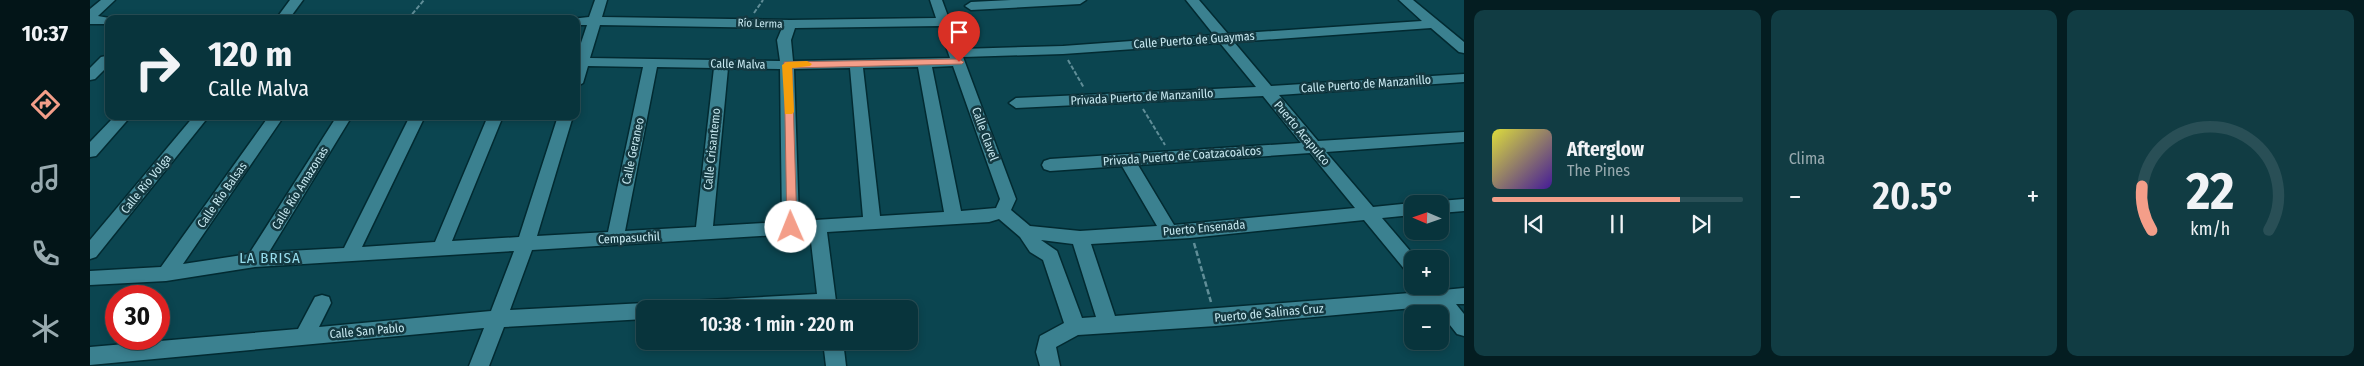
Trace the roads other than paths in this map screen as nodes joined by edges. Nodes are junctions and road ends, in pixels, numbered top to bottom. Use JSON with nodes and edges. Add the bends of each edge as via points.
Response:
{"nodes":[{"id":1,"x":109,"y":0,"type":"edge"},
{"id":2,"x":297,"y":0,"type":"edge"},
{"id":3,"x":601,"y":0,"type":"edge"},
{"id":4,"x":936,"y":0,"type":"edge"},
{"id":5,"x":1080,"y":0,"type":"edge"},
{"id":6,"x":1192,"y":0,"type":"edge"},
{"id":7,"x":1405,"y":0,"type":"edge"},
{"id":8,"x":972,"y":6,"type":"dead end"},
{"id":9,"x":285,"y":15,"type":"edge"},
{"id":10,"x":90,"y":16,"type":"edge"},
{"id":11,"x":90,"y":20,"type":"edge"},
{"id":12,"x":105,"y":20,"type":"edge"},
{"id":13,"x":580,"y":20,"type":"edge"},
{"id":14,"x":595,"y":20,"type":"junction"},
{"id":15,"x":944,"y":22,"type":"junction"},
{"id":16,"x":790,"y":24,"type":"junction"},
{"id":17,"x":1433,"y":24,"type":"junction"},
{"id":18,"x":1223,"y":38,"type":"junction"},
{"id":19,"x":1464,"y":49,"type":"edge"},
{"id":20,"x":957,"y":58,"type":"junction"},
{"id":21,"x":90,"y":60,"type":"edge"},
{"id":22,"x":105,"y":60,"type":"edge"},
{"id":23,"x":105,"y":62,"type":"edge"},
{"id":24,"x":580,"y":62,"type":"edge"},
{"id":25,"x":652,"y":62,"type":"junction"},
{"id":26,"x":856,"y":63,"type":"junction"},
{"id":27,"x":924,"y":63,"type":"junction"},
{"id":28,"x":721,"y":64,"type":"junction"},
{"id":29,"x":787,"y":65,"type":"junction"},
{"id":30,"x":90,"y":76,"type":"edge"},
{"id":31,"x":1464,"y":78,"type":"edge"},
{"id":32,"x":1268,"y":91,"type":"junction"},
{"id":33,"x":1016,"y":103,"type":"dead end"},
{"id":34,"x":120,"y":120,"type":"edge"},
{"id":35,"x":199,"y":120,"type":"edge"},
{"id":36,"x":274,"y":120,"type":"edge"},
{"id":37,"x":342,"y":120,"type":"edge"},
{"id":38,"x":416,"y":120,"type":"edge"},
{"id":39,"x":494,"y":120,"type":"edge"},
{"id":40,"x":565,"y":120,"type":"edge"},
{"id":41,"x":1464,"y":137,"type":"edge"},
{"id":42,"x":1313,"y":146,"type":"junction"},
{"id":43,"x":90,"y":152,"type":"edge"},
{"id":44,"x":1127,"y":160,"type":"junction"},
{"id":45,"x":1050,"y":165,"type":"dead end"},
{"id":46,"x":1464,"y":205,"type":"edge"},
{"id":47,"x":1449,"y":206,"type":"edge"},
{"id":48,"x":1404,"y":210,"type":"edge"},
{"id":49,"x":1002,"y":212,"type":"junction"},
{"id":50,"x":1368,"y":212,"type":"junction"},
{"id":51,"x":954,"y":218,"type":"junction"},
{"id":52,"x":872,"y":222,"type":"junction"},
{"id":53,"x":818,"y":226,"type":"junction"},
{"id":54,"x":791,"y":227,"type":"junction"},
{"id":55,"x":1169,"y":231,"type":"junction"},
{"id":56,"x":1026,"y":232,"type":"junction"},
{"id":57,"x":704,"y":233,"type":"junction"},
{"id":58,"x":1080,"y":238,"type":"junction"},
{"id":59,"x":615,"y":239,"type":"junction"},
{"id":60,"x":526,"y":244,"type":"junction"},
{"id":61,"x":440,"y":250,"type":"junction"},
{"id":62,"x":90,"y":252,"type":"edge"},
{"id":63,"x":349,"y":255,"type":"junction"},
{"id":64,"x":1404,"y":256,"type":"edge"},
{"id":65,"x":255,"y":260,"type":"junction"},
{"id":66,"x":166,"y":274,"type":"junction"},
{"id":67,"x":90,"y":278,"type":"edge"},
{"id":68,"x":1449,"y":294,"type":"edge"},
{"id":69,"x":1409,"y":295,"type":"edge"},
{"id":70,"x":1436,"y":295,"type":"edge"},
{"id":71,"x":1464,"y":296,"type":"edge"},
{"id":72,"x":826,"y":300,"type":"edge"},
{"id":73,"x":322,"y":303,"type":"dead end"},
{"id":74,"x":636,"y":311,"type":"edge"},
{"id":75,"x":497,"y":319,"type":"junction"},
{"id":76,"x":1110,"y":326,"type":"junction"},
{"id":77,"x":1074,"y":327,"type":"junction"},
{"id":78,"x":1464,"y":328,"type":"edge"},
{"id":79,"x":304,"y":338,"type":"junction"},
{"id":80,"x":834,"y":350,"type":"edge"},
{"id":81,"x":90,"y":356,"type":"edge"},
{"id":82,"x":479,"y":366,"type":"edge"},
{"id":83,"x":836,"y":366,"type":"edge"},
{"id":84,"x":1050,"y":366,"type":"edge"}],
"edges":[{"from":1,"to":10,"type":"street"},
{"from":2,"to":9,"type":"street"},
{"from":3,"to":14,"type":"street"},
{"from":4,"to":15,"type":"street","name":"Calle Clavel"},
{"from":5,"to":8,"type":"street"},
{"from":6,"to":18,"type":"street","name":"Puerto Acapulco"},
{"from":7,"to":17,"type":"street"},
{"from":11,"to":12,"type":"street"},
{"from":13,"to":14,"type":"street","name":"Río Lerma"},
{"from":14,"to":16,"type":"street","name":"Río Lerma"},
{"from":14,"to":24,"type":"street"},
{"from":15,"to":16,"type":"street","name":"Río Lerma"},
{"from":15,"to":20,"type":"street","name":"Calle Clavel"},
{"from":16,"to":29,"type":"street","via":[[784,40]]},
{"from":17,"to":18,"type":"street","name":"Calle Puerto de Guaymas"},
{"from":17,"to":19,"type":"street"},
{"from":18,"to":20,"type":"street","name":"Calle Puerto de Guaymas"},
{"from":18,"to":32,"type":"street","name":"Puerto Acapulco"},
{"from":20,"to":27,"type":"street","name":"Calle Malva"},
{"from":20,"to":49,"type":"street","name":"Calle Clavel","via":[[1008,199]]},
{"from":21,"to":22,"type":"street"},
{"from":23,"to":30,"type":"street"},
{"from":24,"to":25,"type":"street","name":"Calle Malva"},
{"from":25,"to":28,"type":"street","name":"Calle Malva"},
{"from":25,"to":59,"type":"street","name":"Calle Geraneo"},
{"from":26,"to":27,"type":"street","name":"Calle Malva"},
{"from":26,"to":29,"type":"street","name":"Calle Malva"},
{"from":26,"to":52,"type":"street"},
{"from":27,"to":51,"type":"street"},
{"from":28,"to":29,"type":"street","name":"Calle Malva"},
{"from":28,"to":57,"type":"street","name":"Calle Crisantemo"},
{"from":29,"to":54,"type":"street"},
{"from":31,"to":32,"type":"street","name":"Calle Puerto de Manzanillo"},
{"from":32,"to":33,"type":"street","name":"Privada Puerto de Manzanillo"},
{"from":32,"to":42,"type":"street","name":"Puerto Acapulco"},
{"from":34,"to":43,"type":"street"},
{"from":35,"to":62,"type":"street","name":"Calle Río Volga"},
{"from":36,"to":66,"type":"street","name":"Calle Río Balsas"},
{"from":37,"to":65,"type":"street","name":"Calle Río Amazonas"},
{"from":38,"to":63,"type":"street"},
{"from":39,"to":61,"type":"street"},
{"from":40,"to":60,"type":"street"},
{"from":41,"to":42,"type":"street","name":"Privada Puerto de Coatzacoalcos"},
{"from":42,"to":44,"type":"street","name":"Privada Puerto de Coatzacoalcos"},
{"from":42,"to":50,"type":"street","name":"Puerto Acapulco"},
{"from":44,"to":45,"type":"street","name":"Privada Puerto de Coatzacoalcos"},
{"from":44,"to":55,"type":"street"},
{"from":46,"to":47,"type":"street"},
{"from":48,"to":50,"type":"street","name":"Puerto Ensenada"},
{"from":49,"to":51,"type":"street","name":"Cempasuchil"},
{"from":49,"to":56,"type":"street"},
{"from":50,"to":55,"type":"street","name":"Puerto Ensenada"},
{"from":50,"to":64,"type":"street","name":"Puerto Acapulco"},
{"from":51,"to":52,"type":"street","name":"Cempasuchil"},
{"from":52,"to":53,"type":"street","name":"Cempasuchil"},
{"from":53,"to":54,"type":"street","name":"Cempasuchil"},
{"from":53,"to":72,"type":"street"},
{"from":54,"to":57,"type":"street","name":"Cempasuchil"},
{"from":55,"to":58,"type":"street","name":"Puerto Ensenada"},
{"from":56,"to":58,"type":"street","name":"Puerto Ensenada"},
{"from":56,"to":77,"type":"street","via":[[1036,247],[1051,256]]},
{"from":57,"to":59,"type":"street","name":"Cempasuchil"},
{"from":58,"to":76,"type":"street"},
{"from":59,"to":60,"type":"street","name":"Cempasuchil"},
{"from":60,"to":61,"type":"street","name":"Cempasuchil"},
{"from":60,"to":75,"type":"street"},
{"from":61,"to":63,"type":"street","name":"Cempasuchil"},
{"from":63,"to":65,"type":"street","name":"Cempasuchil"},
{"from":65,"to":66,"type":"street","name":"Cempasuchil"},
{"from":66,"to":67,"type":"street","name":"Cempasuchil"},
{"from":68,"to":71,"type":"street","name":"Puerto de Salinas Cruz"},
{"from":69,"to":76,"type":"street","name":"Puerto de Salinas Cruz","via":[[1216,318]]},
{"from":70,"to":78,"type":"street"},
{"from":73,"to":79,"type":"street"},
{"from":74,"to":75,"type":"street","name":"Calle San Pablo"},
{"from":75,"to":79,"type":"street","name":"Calle San Pablo"},
{"from":75,"to":82,"type":"street"},
{"from":76,"to":77,"type":"street","name":"Puerto de Salinas Cruz"},
{"from":77,"to":84,"type":"street","via":[[1047,342]]},
{"from":79,"to":81,"type":"street","name":"Calle San Pablo"},
{"from":80,"to":83,"type":"street"}]}
